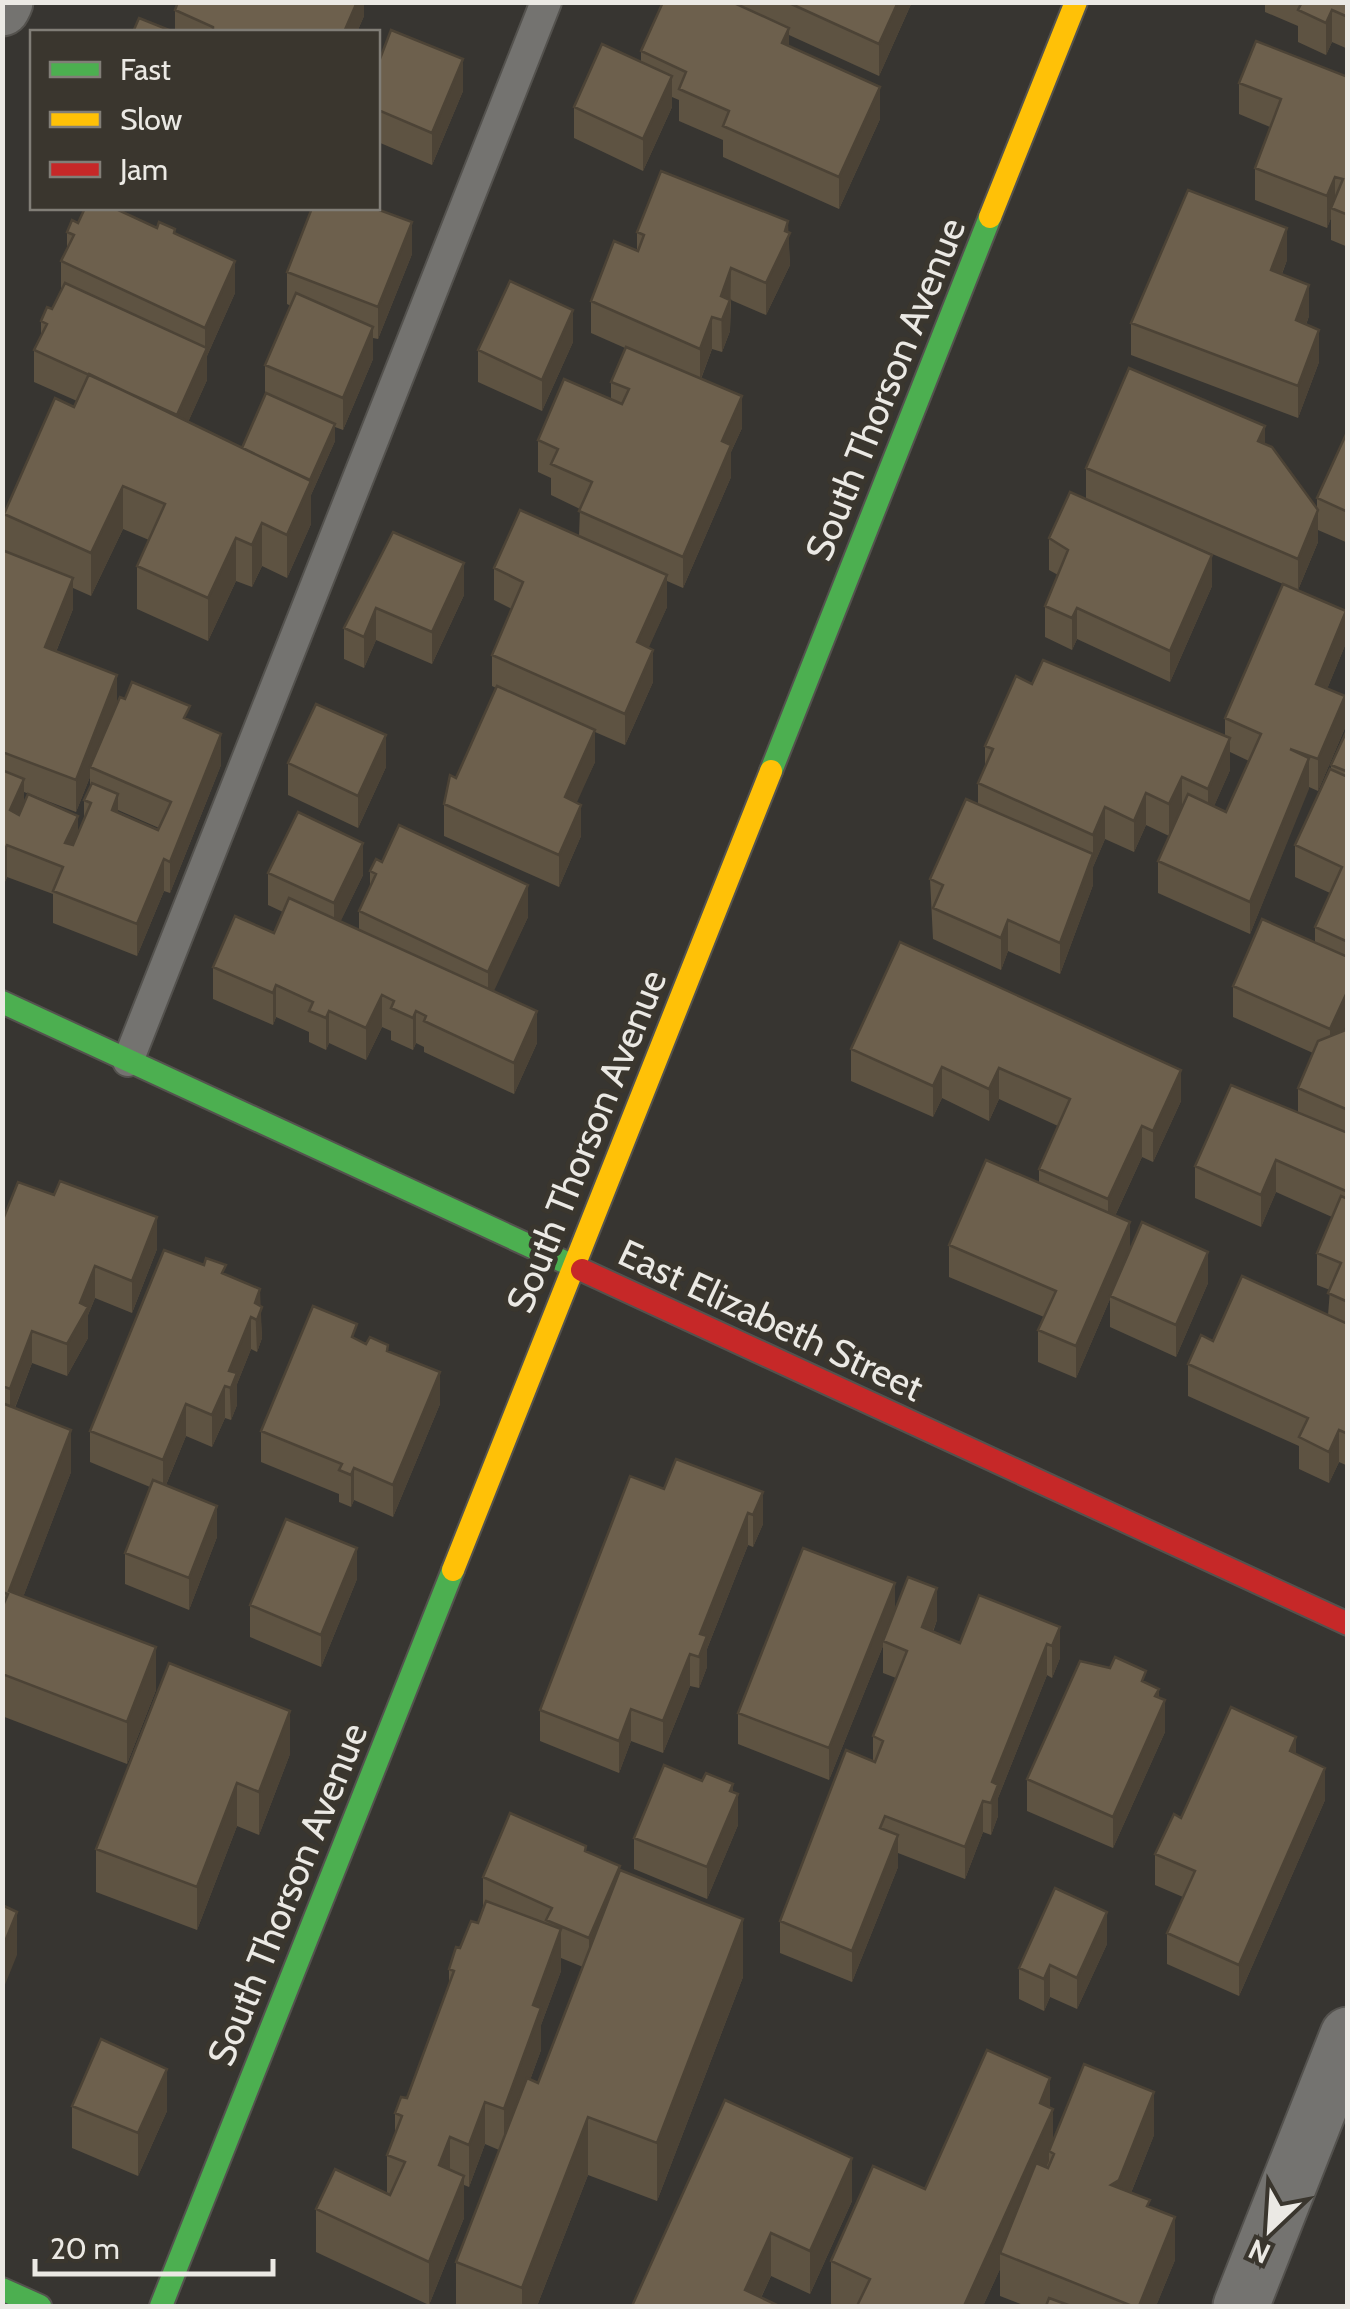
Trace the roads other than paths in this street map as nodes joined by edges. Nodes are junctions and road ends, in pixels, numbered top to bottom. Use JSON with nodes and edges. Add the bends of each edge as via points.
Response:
{"nodes":[{"id":1,"x":546,"y":2,"type":"edge"},
{"id":2,"x":1076,"y":2,"type":"edge"},
{"id":3,"x":2,"y":1002,"type":"edge"},
{"id":4,"x":128,"y":1060,"type":"junction"},
{"id":5,"x":573,"y":1268,"type":"junction"},
{"id":6,"x":1348,"y":1624,"type":"edge"},
{"id":7,"x":1348,"y":2035,"type":"edge"},
{"id":8,"x":2,"y":2289,"type":"edge"},
{"id":9,"x":40,"y":2306,"type":"edge"},
{"id":10,"x":162,"y":2306,"type":"edge"},
{"id":11,"x":1241,"y":2306,"type":"edge"}],
"edges":[{"from":1,"to":4,"type":"lane"},
{"from":2,"to":5,"type":"street","name":"South Thorson Avenue"},
{"from":3,"to":4,"type":"street","name":"East Elizabeth Street"},
{"from":4,"to":5,"type":"street","name":"East Elizabeth Street"},
{"from":5,"to":6,"type":"street","name":"East Elizabeth Street"},
{"from":5,"to":10,"type":"street","name":"South Thorson Avenue"},
{"from":7,"to":11,"type":"street"},
{"from":8,"to":9,"type":"street"}]}
